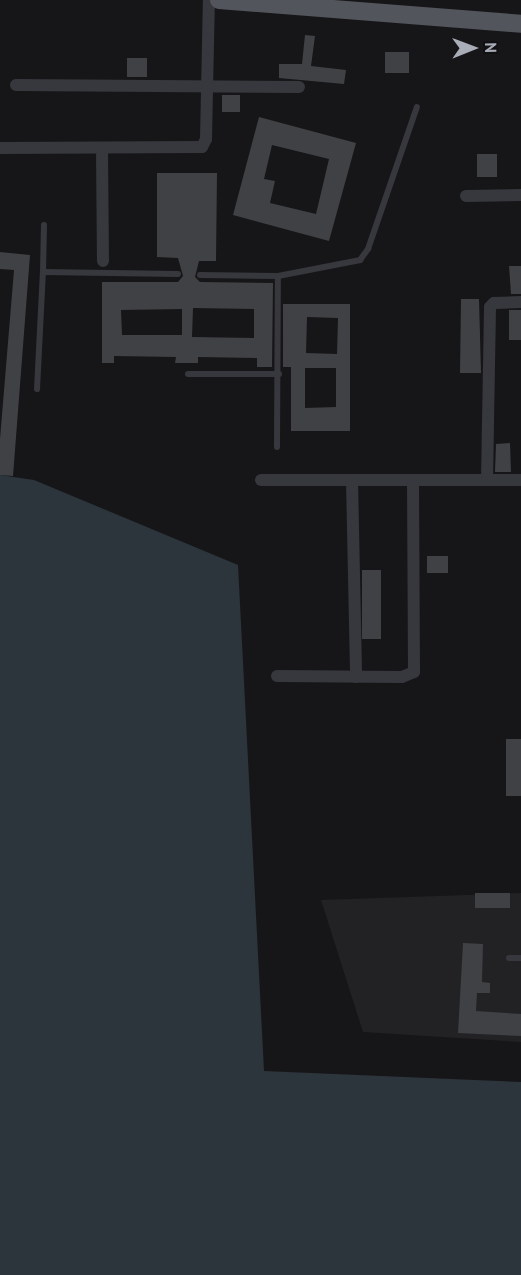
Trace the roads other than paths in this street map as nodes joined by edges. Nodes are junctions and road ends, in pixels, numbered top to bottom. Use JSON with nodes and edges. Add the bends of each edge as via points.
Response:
{"nodes":[{"id":1,"x":209,"y":0,"type":"edge"},
{"id":2,"x":219,"y":0,"type":"edge"},
{"id":3,"x":521,"y":24,"type":"edge"},
{"id":4,"x":207,"y":84,"type":"junction"},
{"id":5,"x":16,"y":85,"type":"dead end"},
{"id":6,"x":299,"y":87,"type":"dead end"},
{"id":7,"x":417,"y":107,"type":"dead end"},
{"id":8,"x":0,"y":148,"type":"edge"},
{"id":9,"x":102,"y":149,"type":"junction"},
{"id":10,"x":521,"y":195,"type":"edge"},
{"id":11,"x":466,"y":196,"type":"dead end"},
{"id":12,"x":44,"y":225,"type":"dead end"},
{"id":13,"x":103,"y":261,"type":"dead end"},
{"id":14,"x":43,"y":272,"type":"junction"},
{"id":15,"x":178,"y":274,"type":"dead end"},
{"id":16,"x":200,"y":274,"type":"dead end"},
{"id":17,"x":278,"y":276,"type":"junction"},
{"id":18,"x":521,"y":302,"type":"edge"},
{"id":19,"x":188,"y":374,"type":"dead end"},
{"id":20,"x":279,"y":374,"type":"junction"},
{"id":21,"x":37,"y":388,"type":"dead end"},
{"id":22,"x":277,"y":447,"type":"dead end"},
{"id":23,"x":261,"y":480,"type":"dead end"},
{"id":24,"x":352,"y":480,"type":"junction"},
{"id":25,"x":413,"y":480,"type":"junction"},
{"id":26,"x":487,"y":480,"type":"junction"},
{"id":27,"x":521,"y":480,"type":"edge"},
{"id":28,"x":277,"y":676,"type":"dead end"},
{"id":29,"x":356,"y":677,"type":"junction"},
{"id":30,"x":509,"y":958,"type":"dead end"},
{"id":31,"x":521,"y":958,"type":"edge"}],
"edges":[{"from":1,"to":4,"type":"street"},
{"from":2,"to":3,"type":"main road"},
{"from":4,"to":5,"type":"street"},
{"from":4,"to":6,"type":"street"},
{"from":4,"to":9,"type":"street","via":[[206,139],[202,147]]},
{"from":7,"to":17,"type":"lane","via":[[363,257],[352,264]]},
{"from":8,"to":9,"type":"street"},
{"from":9,"to":13,"type":"street"},
{"from":10,"to":11,"type":"street"},
{"from":12,"to":14,"type":"lane"},
{"from":14,"to":15,"type":"lane"},
{"from":14,"to":21,"type":"lane"},
{"from":16,"to":17,"type":"lane"},
{"from":17,"to":20,"type":"lane"},
{"from":18,"to":26,"type":"street","via":[[494,303],[490,307]]},
{"from":19,"to":20,"type":"lane"},
{"from":20,"to":22,"type":"lane"},
{"from":23,"to":24,"type":"street"},
{"from":24,"to":25,"type":"street"},
{"from":24,"to":29,"type":"street"},
{"from":25,"to":26,"type":"street"},
{"from":25,"to":29,"type":"street","via":[[414,672],[402,677]]},
{"from":26,"to":27,"type":"street"},
{"from":28,"to":29,"type":"street"},
{"from":30,"to":31,"type":"lane"}]}
